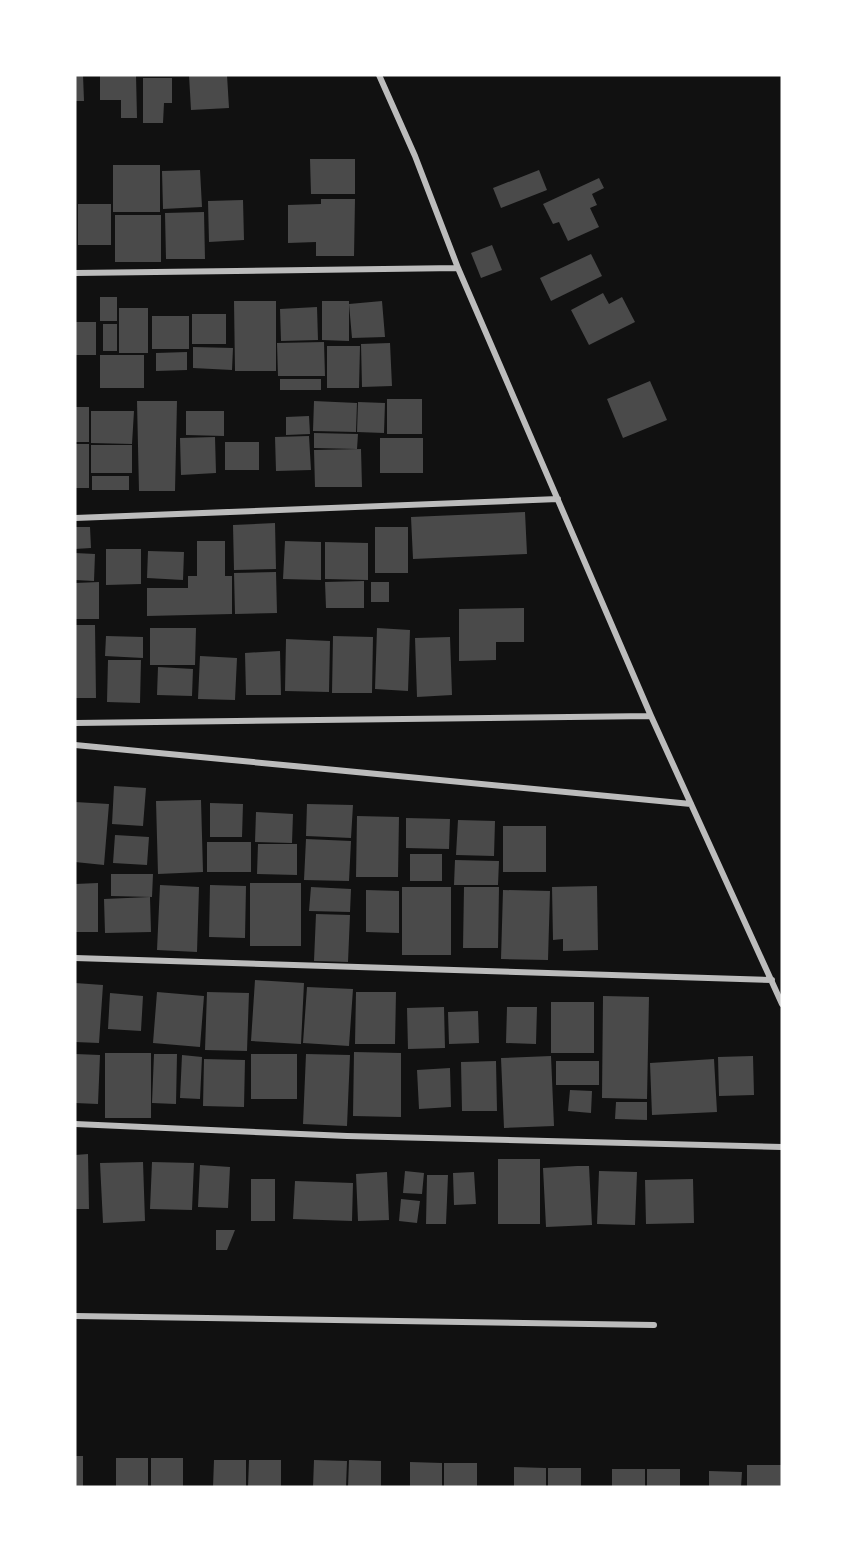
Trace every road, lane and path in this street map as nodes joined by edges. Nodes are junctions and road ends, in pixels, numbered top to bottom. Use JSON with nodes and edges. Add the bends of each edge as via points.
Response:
{"nodes":[{"id":1,"x":379,"y":75,"type":"edge"},
{"id":2,"x":458,"y":268,"type":"junction"},
{"id":3,"x":75,"y":273,"type":"edge"},
{"id":4,"x":558,"y":499,"type":"junction"},
{"id":5,"x":75,"y":518,"type":"edge"},
{"id":6,"x":651,"y":716,"type":"junction"},
{"id":7,"x":75,"y":723,"type":"edge"},
{"id":8,"x":75,"y":745,"type":"edge"},
{"id":9,"x":691,"y":804,"type":"junction"},
{"id":10,"x":75,"y":958,"type":"edge"},
{"id":11,"x":772,"y":980,"type":"junction"},
{"id":12,"x":782,"y":1004,"type":"edge"},
{"id":13,"x":75,"y":1124,"type":"edge"},
{"id":14,"x":782,"y":1146,"type":"edge"},
{"id":15,"x":75,"y":1316,"type":"edge"},
{"id":16,"x":654,"y":1325,"type":"dead end"}],
"edges":[{"from":1,"to":2,"type":"street"},
{"from":2,"to":3,"type":"street"},
{"from":2,"to":4,"type":"street"},
{"from":4,"to":5,"type":"street"},
{"from":4,"to":6,"type":"street"},
{"from":6,"to":7,"type":"street"},
{"from":6,"to":9,"type":"street"},
{"from":8,"to":9,"type":"street"},
{"from":9,"to":11,"type":"street"},
{"from":10,"to":11,"type":"street"},
{"from":11,"to":12,"type":"street"},
{"from":13,"to":14,"type":"street","via":[[347,1136]]},
{"from":15,"to":16,"type":"street"}]}
